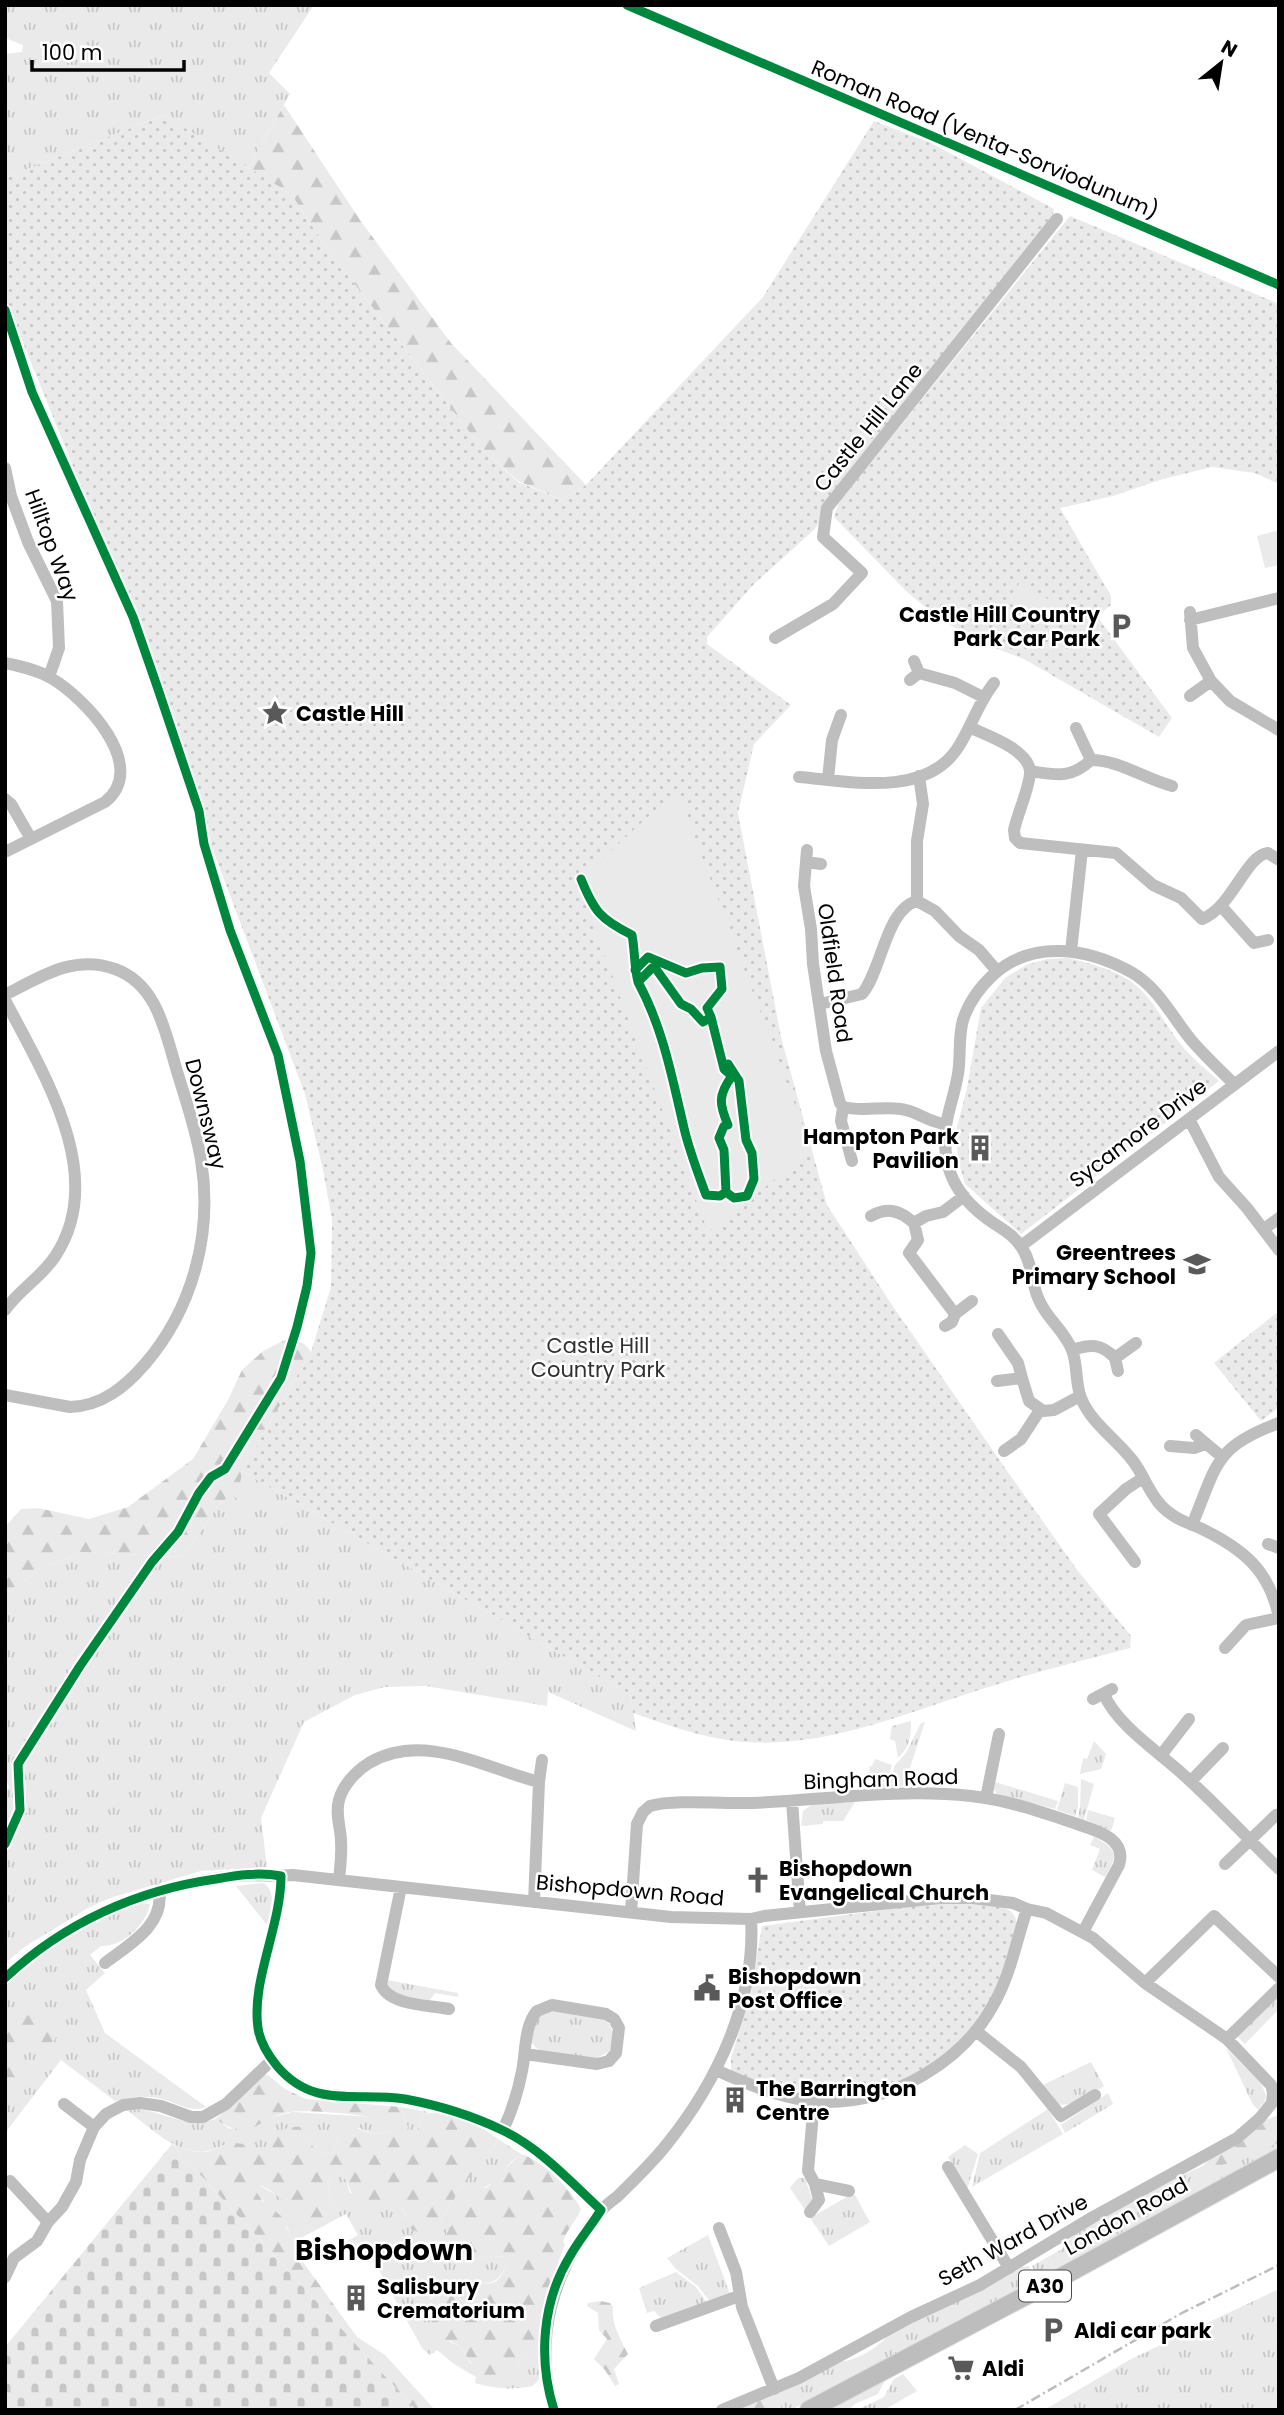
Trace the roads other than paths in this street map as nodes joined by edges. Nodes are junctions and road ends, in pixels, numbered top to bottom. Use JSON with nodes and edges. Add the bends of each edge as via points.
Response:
{"nodes":[{"id":1,"x":627,"y":5,"type":"edge"},
{"id":2,"x":1057,"y":219,"type":"dead end"},
{"id":3,"x":1279,"y":285,"type":"edge"},
{"id":4,"x":5,"y":468,"type":"edge"},
{"id":5,"x":1279,"y":598,"type":"edge"},
{"id":6,"x":775,"y":638,"type":"dead end"},
{"id":7,"x":914,"y":660,"type":"dead end"},
{"id":8,"x":5,"y":663,"type":"edge"},
{"id":9,"x":50,"y":677,"type":"junction"},
{"id":10,"x":1211,"y":681,"type":"junction"},
{"id":11,"x":994,"y":683,"type":"dead end"},
{"id":12,"x":1190,"y":696,"type":"dead end"},
{"id":13,"x":983,"y":697,"type":"junction"},
{"id":14,"x":841,"y":715,"type":"dead end"},
{"id":15,"x":969,"y":727,"type":"junction"},
{"id":16,"x":1076,"y":728,"type":"dead end"},
{"id":17,"x":1279,"y":730,"type":"edge"},
{"id":18,"x":1091,"y":760,"type":"junction"},
{"id":19,"x":1030,"y":771,"type":"junction"},
{"id":20,"x":919,"y":776,"type":"junction"},
{"id":21,"x":799,"y":777,"type":"dead end"},
{"id":22,"x":828,"y":779,"type":"junction"},
{"id":23,"x":1172,"y":786,"type":"dead end"},
{"id":24,"x":5,"y":799,"type":"edge"},
{"id":25,"x":31,"y":839,"type":"junction"},
{"id":26,"x":1082,"y":850,"type":"junction"},
{"id":27,"x":5,"y":852,"type":"edge"},
{"id":28,"x":1279,"y":860,"type":"edge"},
{"id":29,"x":821,"y":864,"type":"dead end"},
{"id":30,"x":917,"y":901,"type":"junction"},
{"id":31,"x":1222,"y":906,"type":"junction"},
{"id":32,"x":1268,"y":940,"type":"dead end"},
{"id":33,"x":1071,"y":951,"type":"junction"},
{"id":34,"x":997,"y":971,"type":"junction"},
{"id":35,"x":5,"y":998,"type":"edge"},
{"id":36,"x":820,"y":1004,"type":"junction"},
{"id":37,"x":1279,"y":1051,"type":"edge"},
{"id":38,"x":1234,"y":1084,"type":"junction"},
{"id":39,"x":844,"y":1107,"type":"junction"},
{"id":40,"x":1189,"y":1119,"type":"junction"},
{"id":41,"x":945,"y":1124,"type":"junction"},
{"id":42,"x":852,"y":1161,"type":"dead end"},
{"id":43,"x":964,"y":1196,"type":"junction"},
{"id":44,"x":871,"y":1216,"type":"dead end"},
{"id":45,"x":1279,"y":1218,"type":"edge"},
{"id":46,"x":914,"y":1223,"type":"junction"},
{"id":47,"x":1264,"y":1229,"type":"junction"},
{"id":48,"x":1021,"y":1246,"type":"junction"},
{"id":49,"x":1279,"y":1250,"type":"edge"},
{"id":50,"x":972,"y":1301,"type":"dead end"},
{"id":51,"x":7,"y":1302,"type":"edge"},
{"id":52,"x":955,"y":1314,"type":"junction"},
{"id":53,"x":945,"y":1326,"type":"dead end"},
{"id":54,"x":998,"y":1334,"type":"dead end"},
{"id":55,"x":1136,"y":1343,"type":"dead end"},
{"id":56,"x":1072,"y":1350,"type":"junction"},
{"id":57,"x":1022,"y":1378,"type":"junction"},
{"id":58,"x":997,"y":1381,"type":"dead end"},
{"id":59,"x":5,"y":1395,"type":"edge"},
{"id":60,"x":1080,"y":1396,"type":"junction"},
{"id":61,"x":1040,"y":1410,"type":"junction"},
{"id":62,"x":1279,"y":1423,"type":"edge"},
{"id":63,"x":1170,"y":1446,"type":"dead end"},
{"id":64,"x":1004,"y":1451,"type":"dead end"},
{"id":65,"x":1222,"y":1457,"type":"junction"},
{"id":66,"x":1143,"y":1478,"type":"junction"},
{"id":67,"x":1192,"y":1525,"type":"junction"},
{"id":68,"x":1135,"y":1562,"type":"dead end"},
{"id":69,"x":1274,"y":1581,"type":"edge"},
{"id":70,"x":1279,"y":1618,"type":"edge"},
{"id":71,"x":1225,"y":1648,"type":"dead end"},
{"id":72,"x":1103,"y":1694,"type":"dead end"},
{"id":73,"x":1189,"y":1719,"type":"dead end"},
{"id":74,"x":999,"y":1734,"type":"dead end"},
{"id":75,"x":1223,"y":1748,"type":"dead end"},
{"id":76,"x":1162,"y":1754,"type":"junction"},
{"id":77,"x":542,"y":1760,"type":"dead end"},
{"id":78,"x":1191,"y":1781,"type":"junction"},
{"id":79,"x":539,"y":1782,"type":"junction"},
{"id":80,"x":986,"y":1798,"type":"junction"},
{"id":81,"x":792,"y":1801,"type":"junction"},
{"id":82,"x":1279,"y":1817,"type":"edge"},
{"id":83,"x":1249,"y":1840,"type":"junction"},
{"id":84,"x":1225,"y":1864,"type":"dead end"},
{"id":85,"x":1279,"y":1870,"type":"edge"},
{"id":86,"x":281,"y":1876,"type":"junction"},
{"id":87,"x":339,"y":1880,"type":"junction"},
{"id":88,"x":401,"y":1887,"type":"junction"},
{"id":89,"x":159,"y":1891,"type":"junction"},
{"id":90,"x":534,"y":1902,"type":"junction"},
{"id":91,"x":1027,"y":1909,"type":"junction"},
{"id":92,"x":631,"y":1912,"type":"junction"},
{"id":93,"x":800,"y":1912,"type":"junction"},
{"id":94,"x":751,"y":1919,"type":"junction"},
{"id":95,"x":1083,"y":1932,"type":"junction"},
{"id":96,"x":105,"y":1963,"type":"dead end"},
{"id":97,"x":5,"y":1978,"type":"edge"},
{"id":98,"x":1279,"y":1978,"type":"edge"},
{"id":99,"x":1144,"y":1983,"type":"junction"},
{"id":100,"x":1279,"y":1988,"type":"edge"},
{"id":101,"x":449,"y":2009,"type":"dead end"},
{"id":102,"x":976,"y":2031,"type":"junction"},
{"id":103,"x":1227,"y":2039,"type":"junction"},
{"id":104,"x":525,"y":2054,"type":"junction"},
{"id":105,"x":272,"y":2060,"type":"junction"},
{"id":106,"x":716,"y":2070,"type":"junction"},
{"id":107,"x":1095,"y":2095,"type":"dead end"},
{"id":108,"x":814,"y":2101,"type":"junction"},
{"id":109,"x":64,"y":2104,"type":"dead end"},
{"id":110,"x":1275,"y":2104,"type":"edge"},
{"id":111,"x":94,"y":2127,"type":"junction"},
{"id":112,"x":503,"y":2130,"type":"junction"},
{"id":113,"x":1279,"y":2158,"type":"edge"},
{"id":114,"x":948,"y":2167,"type":"dead end"},
{"id":115,"x":10,"y":2181,"type":"dead end"},
{"id":116,"x":815,"y":2183,"type":"junction"},
{"id":117,"x":849,"y":2191,"type":"dead end"},
{"id":118,"x":601,"y":2210,"type":"junction"},
{"id":119,"x":810,"y":2212,"type":"dead end"},
{"id":120,"x":48,"y":2222,"type":"junction"},
{"id":121,"x":719,"y":2228,"type":"dead end"},
{"id":122,"x":1009,"y":2268,"type":"junction"},
{"id":123,"x":5,"y":2277,"type":"edge"},
{"id":124,"x":739,"y":2295,"type":"junction"},
{"id":125,"x":656,"y":2326,"type":"dead end"},
{"id":126,"x":774,"y":2389,"type":"junction"},
{"id":127,"x":554,"y":2410,"type":"edge"},
{"id":128,"x":722,"y":2410,"type":"edge"},
{"id":129,"x":809,"y":2410,"type":"edge"}],
"edges":[{"from":1,"to":3,"type":"street","name":"Roman Road (Venta-Sorviodunum)"},
{"from":2,"to":6,"type":"street","name":"Castle Hill Lane","via":[[827,508],[823,537],[862,573],[833,604]]},
{"from":4,"to":9,"type":"street","name":"Hilltop Way","via":[[28,542],[57,601],[59,648]]},
{"from":5,"to":10,"type":"street","via":[[1190,616],[1193,648]]},
{"from":7,"to":13,"type":"street","via":[[915,677],[955,683]]},
{"from":8,"to":9,"type":"street"},
{"from":9,"to":25,"type":"street","via":[[105,732],[118,752],[121,773],[112,796]]},
{"from":10,"to":12,"type":"street"},
{"from":10,"to":17,"type":"street","via":[[1230,701]]},
{"from":11,"to":13,"type":"street"},
{"from":13,"to":15,"type":"street"},
{"from":14,"to":22,"type":"street","via":[[832,740]]},
{"from":15,"to":19,"type":"street","via":[[1012,748]]},
{"from":15,"to":20,"type":"street","via":[[946,762]]},
{"from":16,"to":18,"type":"street"},
{"from":18,"to":19,"type":"street","via":[[1070,774]]},
{"from":18,"to":23,"type":"street","via":[[1110,762]]},
{"from":19,"to":26,"type":"street","via":[[1015,838],[1026,844]]},
{"from":20,"to":22,"type":"street","via":[[887,784]]},
{"from":20,"to":30,"type":"street","via":[[923,804],[917,841]]},
{"from":21,"to":22,"type":"street"},
{"from":24,"to":25,"type":"street"},
{"from":25,"to":27,"type":"street"},
{"from":26,"to":31,"type":"street","via":[[1120,855],[1153,885],[1181,898],[1202,919]]},
{"from":26,"to":33,"type":"street"},
{"from":28,"to":31,"type":"street","via":[[1268,853],[1261,855]]},
{"from":29,"to":36,"type":"street","name":"Oldfield Road","via":[[806,855],[804,891]]},
{"from":30,"to":34,"type":"street","via":[[935,911]]},
{"from":30,"to":36,"type":"street","via":[[896,916],[862,994]]},
{"from":31,"to":32,"type":"street","via":[[1251,948]]},
{"from":33,"to":34,"type":"street","via":[[1030,954]]},
{"from":33,"to":38,"type":"street","via":[[1113,964],[1141,979]]},
{"from":34,"to":41,"type":"street","via":[[976,994],[964,1019],[958,1076]]},
{"from":35,"to":51,"type":"street","via":[[64,1124],[76,1194],[70,1227],[56,1255]]},
{"from":35,"to":59,"type":"street","name":"Downsway","via":[[59,968],[84,963],[122,972],[145,991],[158,1011],[197,1140],[205,1206],[199,1254],[185,1301],[134,1377],[108,1396],[79,1406]]},
{"from":36,"to":39,"type":"street","name":"Oldfield Road","via":[[825,1051]]},
{"from":37,"to":38,"type":"street","name":"Sycamore Drive"},
{"from":38,"to":40,"type":"street","name":"Sycamore Drive"},
{"from":39,"to":41,"type":"street","via":[[903,1109]]},
{"from":39,"to":42,"type":"street","name":"Oldfield Road","via":[[841,1121]]},
{"from":40,"to":47,"type":"street","via":[[1219,1177]]},
{"from":40,"to":48,"type":"street","name":"Sycamore Drive"},
{"from":41,"to":43,"type":"street","via":[[950,1170]]},
{"from":43,"to":46,"type":"street","via":[[943,1212]]},
{"from":43,"to":48,"type":"street"},
{"from":44,"to":46,"type":"street","via":[[890,1210]]},
{"from":45,"to":47,"type":"street"},
{"from":46,"to":52,"type":"street","via":[[918,1240],[904,1257]]},
{"from":47,"to":49,"type":"street"},
{"from":48,"to":56,"type":"street","via":[[1040,1303]]},
{"from":50,"to":52,"type":"street"},
{"from":52,"to":53,"type":"street"},
{"from":54,"to":57,"type":"street","via":[[1018,1363]]},
{"from":55,"to":56,"type":"street","via":[[1116,1364],[1096,1345]]},
{"from":56,"to":60,"type":"street"},
{"from":57,"to":58,"type":"street"},
{"from":57,"to":61,"type":"street","via":[[1029,1401]]},
{"from":60,"to":61,"type":"street","via":[[1054,1410]]},
{"from":60,"to":66,"type":"street"},
{"from":61,"to":64,"type":"street","via":[[1021,1438]]},
{"from":62,"to":65,"type":"street","via":[[1237,1442]]},
{"from":63,"to":65,"type":"street","via":[[1194,1448],[1200,1440]]},
{"from":65,"to":67,"type":"street"},
{"from":66,"to":67,"type":"street","via":[[1164,1508]]},
{"from":66,"to":68,"type":"street","via":[[1095,1517]]},
{"from":67,"to":69,"type":"street","via":[[1236,1548]]},
{"from":69,"to":70,"type":"street"},
{"from":70,"to":71,"type":"street","via":[[1246,1625]]},
{"from":72,"to":76,"type":"street","via":[[1119,1717]]},
{"from":73,"to":76,"type":"street"},
{"from":74,"to":80,"type":"street"},
{"from":75,"to":78,"type":"street"},
{"from":76,"to":78,"type":"street"},
{"from":77,"to":79,"type":"street"},
{"from":78,"to":83,"type":"street"},
{"from":79,"to":87,"type":"street","via":[[435,1751],[405,1750],[381,1757],[359,1770],[341,1795]]},
{"from":79,"to":90,"type":"street"},
{"from":80,"to":81,"type":"street","name":"Bingham Road","via":[[905,1794]]},
{"from":80,"to":95,"type":"street","name":"Bingham Road","via":[[1085,1827],[1108,1836],[1119,1847],[1118,1869]]},
{"from":81,"to":92,"type":"street","name":"Bingham Road","via":[[659,1804],[646,1809],[637,1824]]},
{"from":81,"to":93,"type":"street"},
{"from":82,"to":83,"type":"street"},
{"from":83,"to":84,"type":"street"},
{"from":83,"to":85,"type":"street"},
{"from":86,"to":87,"type":"street","name":"Bishopdown Road"},
{"from":86,"to":89,"type":"street","name":"Bishopdown Road","via":[[233,1876]]},
{"from":86,"to":105,"type":"street","via":[[257,1999],[258,2029]]},
{"from":87,"to":88,"type":"street","name":"Bishopdown Road"},
{"from":88,"to":90,"type":"street","name":"Bishopdown Road"},
{"from":88,"to":101,"type":"street","via":[[381,1986],[397,2000]]},
{"from":89,"to":96,"type":"street","via":[[155,1920]]},
{"from":89,"to":97,"type":"street","name":"Bishopdown Road","via":[[78,1925]]},
{"from":90,"to":92,"type":"street","name":"Bishopdown Road"},
{"from":91,"to":93,"type":"street","name":"Bishopdown Road","via":[[1003,1900],[956,1897]]},
{"from":91,"to":95,"type":"street","name":"Bishopdown Road","via":[[1046,1913]]},
{"from":91,"to":102,"type":"street","via":[[1003,1986]]},
{"from":92,"to":94,"type":"street","name":"Bishopdown Road"},
{"from":93,"to":94,"type":"street","name":"Bishopdown Road"},
{"from":94,"to":106,"type":"street","via":[[742,1999]]},
{"from":95,"to":99,"type":"street","name":"Bishopdown Road"},
{"from":98,"to":99,"type":"street","via":[[1214,1916]]},
{"from":99,"to":103,"type":"street","name":"Bishopdown Road"},
{"from":100,"to":103,"type":"street"},
{"from":102,"to":107,"type":"street","via":[[1021,2067],[1061,2116]]},
{"from":102,"to":108,"type":"street","via":[[940,2065],[900,2086],[852,2100]]},
{"from":103,"to":110,"type":"street","name":"Bishopdown Road","via":[[1271,2085]]},
{"from":104,"to":104,"type":"street","via":[[604,2063],[616,2053],[619,2028],[606,2014],[545,2006],[531,2019]]},
{"from":104,"to":112,"type":"street"},
{"from":105,"to":111,"type":"street","via":[[226,2104],[203,2117],[131,2103],[114,2108]]},
{"from":105,"to":112,"type":"street","via":[[311,2093],[407,2099]]},
{"from":106,"to":108,"type":"street"},
{"from":106,"to":118,"type":"street","via":[[666,2146]]},
{"from":108,"to":116,"type":"street","via":[[808,2171]]},
{"from":109,"to":111,"type":"street"},
{"from":110,"to":122,"type":"street","name":"Seth Ward Drive","via":[[1237,2138]]},
{"from":111,"to":120,"type":"street","via":[[72,2190]]},
{"from":112,"to":118,"type":"street"},
{"from":113,"to":129,"type":"highway","name":"London Road","number":"A30"},
{"from":114,"to":122,"type":"street"},
{"from":115,"to":120,"type":"street"},
{"from":116,"to":117,"type":"street"},
{"from":116,"to":119,"type":"street","via":[[819,2200]]},
{"from":118,"to":127,"type":"street","via":[[565,2263],[548,2312],[545,2367]]},
{"from":120,"to":123,"type":"street","via":[[34,2244],[14,2258]]},
{"from":121,"to":124,"type":"street","via":[[736,2272]]},
{"from":122,"to":126,"type":"street","name":"Seth Ward Drive"},
{"from":124,"to":125,"type":"street"},
{"from":124,"to":126,"type":"street"},
{"from":126,"to":128,"type":"street","name":"Seth Ward Drive"}]}
